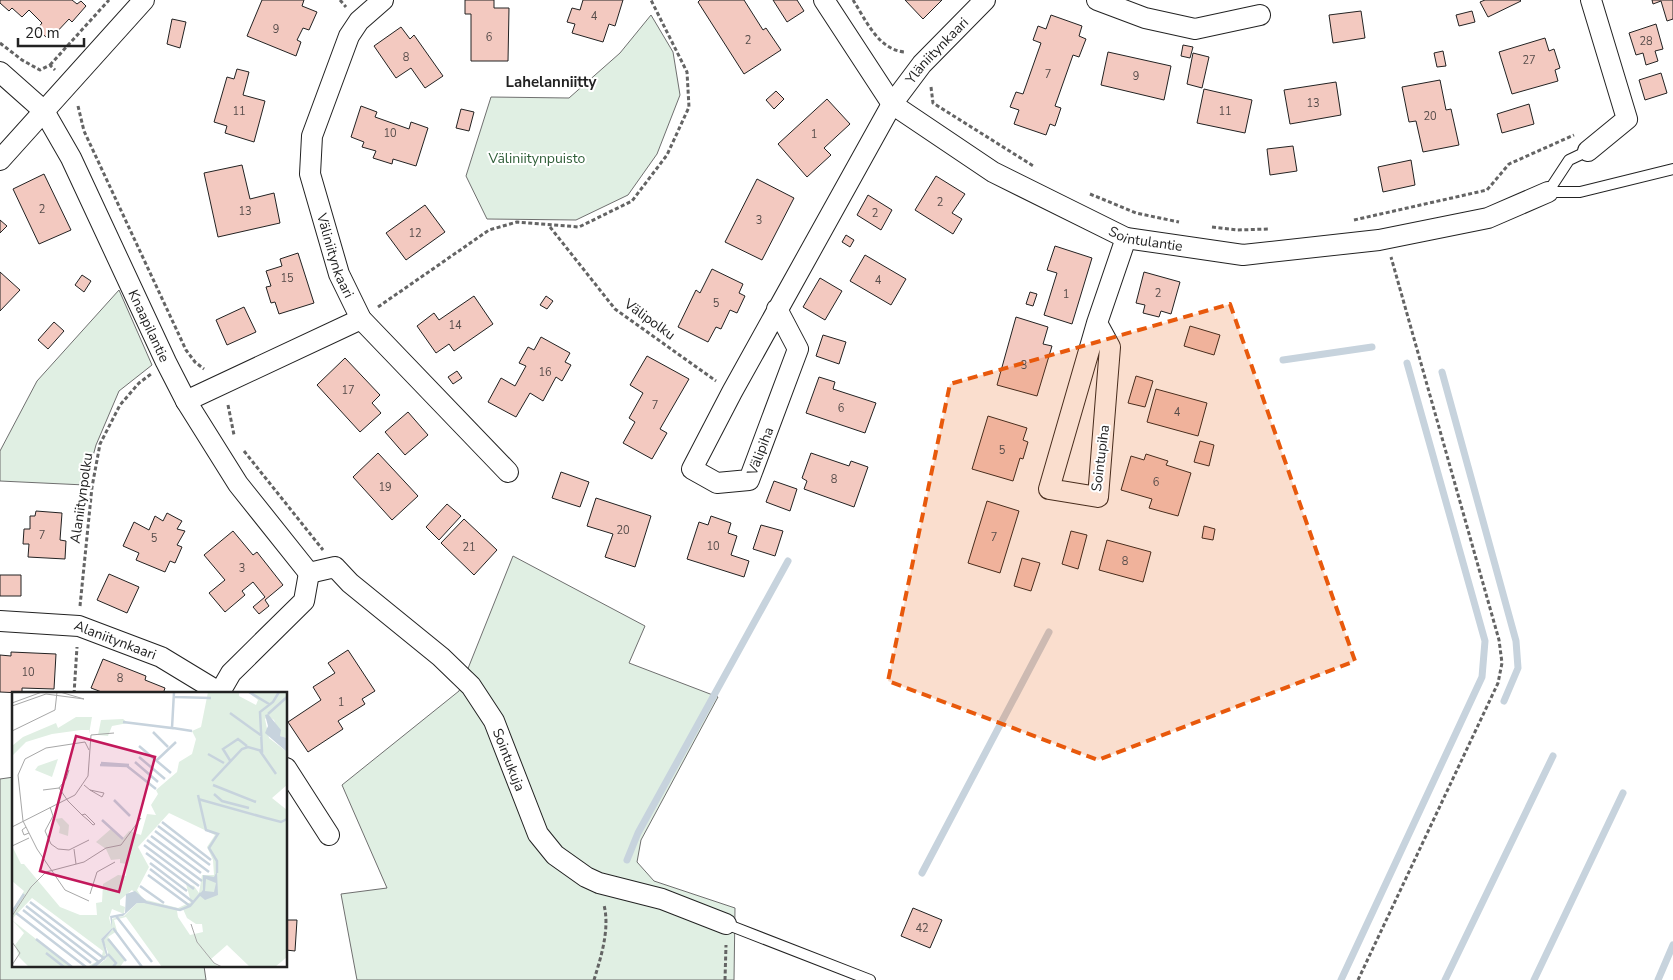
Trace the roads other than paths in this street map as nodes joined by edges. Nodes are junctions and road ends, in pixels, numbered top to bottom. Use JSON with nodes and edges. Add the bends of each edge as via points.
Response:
{"nodes":[{"id":1,"x":144,"y":0,"type":"edge"},
{"id":2,"x":383,"y":0,"type":"edge"},
{"id":3,"x":824,"y":0,"type":"edge"},
{"id":4,"x":985,"y":0,"type":"edge"},
{"id":5,"x":1097,"y":0,"type":"edge"},
{"id":6,"x":1591,"y":0,"type":"edge"},
{"id":7,"x":1260,"y":15,"type":"dead end"},
{"id":8,"x":0,"y":72,"type":"edge"},
{"id":9,"x":892,"y":104,"type":"junction"},
{"id":10,"x":44,"y":112,"type":"junction"},
{"id":11,"x":1588,"y":151,"type":"joint"},
{"id":12,"x":0,"y":160,"type":"edge"},
{"id":13,"x":1673,"y":170,"type":"edge"},
{"id":14,"x":1548,"y":192,"type":"junction"},
{"id":15,"x":1126,"y":238,"type":"junction"},
{"id":16,"x":778,"y":309,"type":"junction"},
{"id":17,"x":361,"y":319,"type":"junction"},
{"id":18,"x":1097,"y":323,"type":"junction"},
{"id":19,"x":186,"y":401,"type":"junction"},
{"id":20,"x":508,"y":472,"type":"dead end"},
{"id":21,"x":309,"y":573,"type":"junction"},
{"id":22,"x":0,"y":621,"type":"edge"},
{"id":23,"x":219,"y":692,"type":"edge"},
{"id":24,"x":222,"y":692,"type":"edge"},
{"id":25,"x":288,"y":771,"type":"edge"},
{"id":26,"x":329,"y":835,"type":"dead end"},
{"id":27,"x":726,"y":924,"type":"joint"},
{"id":28,"x":870,"y":980,"type":"edge"}],
"edges":[{"from":1,"to":10,"type":"street"},
{"from":2,"to":17,"type":"street","name":"Väliniitynkaari","via":[[359,21],[349,36],[312,136],[310,174],[339,274]]},
{"from":3,"to":9,"type":"street","name":"Sointulantie"},
{"from":4,"to":9,"type":"street","name":"Yläniitynkaari","via":[[922,64]]},
{"from":5,"to":7,"type":"street","via":[[1145,18],[1196,29]]},
{"from":6,"to":11,"type":"street","via":[[1627,120]]},
{"from":8,"to":10,"type":"street","name":"Knaapilantie"},
{"from":9,"to":15,"type":"street","name":"Sointulantie","via":[[993,172]]},
{"from":9,"to":16,"type":"street","name":"Välipiha"},
{"from":10,"to":12,"type":"street"},
{"from":10,"to":19,"type":"street","name":"Knaapilantie","via":[[71,158]]},
{"from":11,"to":14,"type":"lane","via":[[1569,160]]},
{"from":13,"to":14,"type":"lane","via":[[1580,192]]},
{"from":14,"to":15,"type":"street","name":"Sointulantie","via":[[1488,218],[1386,238],[1243,255]]},
{"from":15,"to":18,"type":"street","name":"Sointupiha"},
{"from":16,"to":16,"type":"street","name":"Välipiha","via":[[692,469],[717,483],[748,480],[798,349]]},
{"from":17,"to":19,"type":"street"},
{"from":17,"to":20,"type":"street","name":"Väliniitynkaari"},
{"from":18,"to":18,"type":"street","name":"Sointupiha","via":[[1049,489],[1098,497],[1110,347]]},
{"from":19,"to":21,"type":"street","name":"Knaapilantie","via":[[238,484]]},
{"from":21,"to":24,"type":"street","name":"Alaniitynkaari","via":[[304,601],[232,673]]},
{"from":21,"to":27,"type":"street","name":"Sointukuja","via":[[335,567],[472,686],[494,721],[538,834],[555,855],[599,883],[662,899]]},
{"from":22,"to":23,"type":"street","name":"Alaniitynkaari","via":[[79,626],[161,657]]},
{"from":25,"to":26,"type":"street"},
{"from":27,"to":28,"type":"lane"}]}
